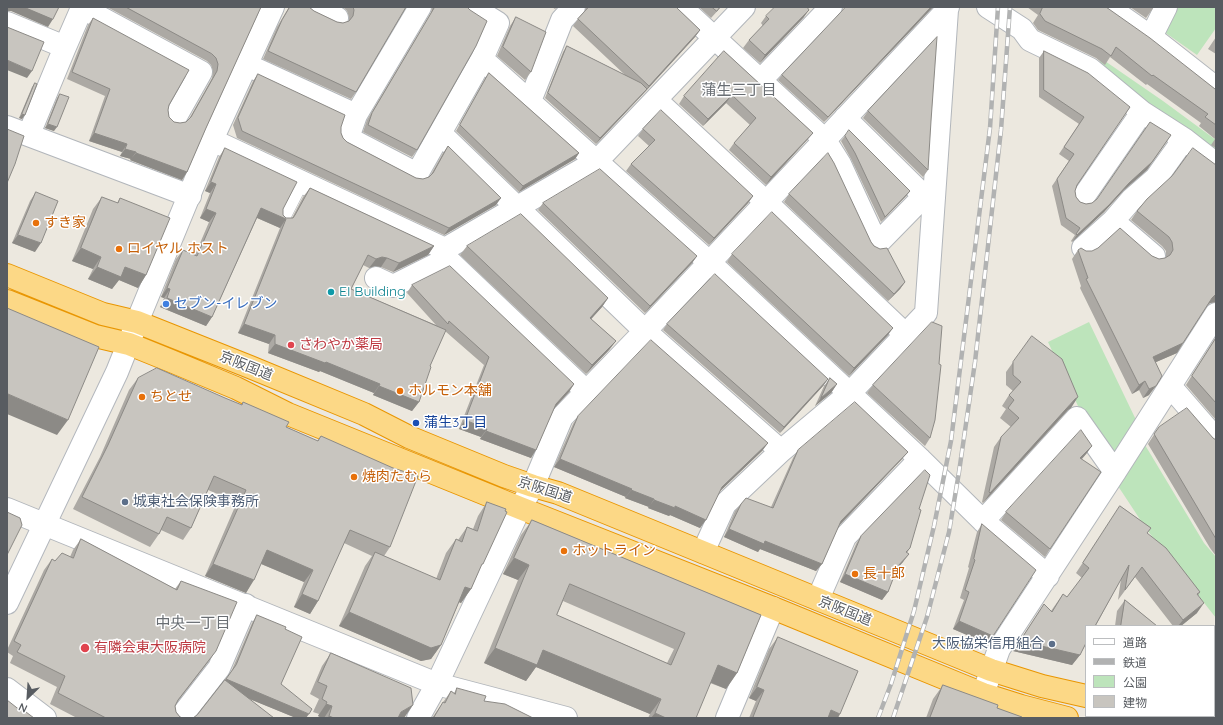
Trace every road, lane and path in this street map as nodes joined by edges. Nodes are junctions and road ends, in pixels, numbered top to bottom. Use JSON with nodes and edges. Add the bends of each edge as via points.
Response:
{"nodes":[{"id":1,"x":82,"y":7,"type":"edge"},
{"id":2,"x":273,"y":7,"type":"edge"},
{"id":3,"x":314,"y":7,"type":"edge"},
{"id":4,"x":420,"y":7,"type":"edge"},
{"id":5,"x":472,"y":7,"type":"edge"},
{"id":6,"x":574,"y":7,"type":"edge"},
{"id":7,"x":681,"y":7,"type":"edge"},
{"id":8,"x":744,"y":7,"type":"edge"},
{"id":9,"x":831,"y":7,"type":"edge"},
{"id":10,"x":988,"y":7,"type":"edge"},
{"id":11,"x":1108,"y":7,"type":"edge"},
{"id":12,"x":1166,"y":7,"type":"edge"},
{"id":13,"x":947,"y":8,"type":"edge"},
{"id":14,"x":337,"y":18,"type":"dead end"},
{"id":15,"x":7,"y":23,"type":"edge"},
{"id":16,"x":1151,"y":37,"type":"junction"},
{"id":17,"x":714,"y":39,"type":"junction"},
{"id":18,"x":65,"y":47,"type":"junction"},
{"id":19,"x":482,"y":59,"type":"junction"},
{"id":20,"x":247,"y":65,"type":"junction"},
{"id":21,"x":760,"y":81,"type":"junction"},
{"id":22,"x":1216,"y":88,"type":"edge"},
{"id":23,"x":656,"y":100,"type":"junction"},
{"id":24,"x":530,"y":101,"type":"junction"},
{"id":25,"x":1142,"y":112,"type":"junction"},
{"id":26,"x":356,"y":115,"type":"junction"},
{"id":27,"x":175,"y":118,"type":"dead end"},
{"id":28,"x":845,"y":118,"type":"junction"},
{"id":29,"x":7,"y":127,"type":"edge"},
{"id":30,"x":29,"y":134,"type":"junction"},
{"id":31,"x":441,"y":134,"type":"junction"},
{"id":32,"x":212,"y":140,"type":"junction"},
{"id":33,"x":825,"y":140,"type":"junction"},
{"id":34,"x":1184,"y":140,"type":"junction"},
{"id":35,"x":597,"y":161,"type":"junction"},
{"id":36,"x":1216,"y":164,"type":"edge"},
{"id":37,"x":303,"y":182,"type":"junction"},
{"id":38,"x":190,"y":196,"type":"junction"},
{"id":39,"x":929,"y":197,"type":"junction"},
{"id":40,"x":1082,"y":199,"type":"dead end"},
{"id":41,"x":766,"y":202,"type":"junction"},
{"id":42,"x":517,"y":207,"type":"junction"},
{"id":43,"x":284,"y":221,"type":"edge"},
{"id":44,"x":1113,"y":221,"type":"junction"},
{"id":45,"x":1083,"y":248,"type":"edge"},
{"id":46,"x":446,"y":254,"type":"junction"},
{"id":47,"x":1154,"y":256,"type":"edge"},
{"id":48,"x":709,"y":262,"type":"junction"},
{"id":49,"x":7,"y":275,"type":"edge"},
{"id":50,"x":376,"y":278,"type":"dead end"},
{"id":51,"x":7,"y":301,"type":"edge"},
{"id":52,"x":1216,"y":314,"type":"edge"},
{"id":53,"x":137,"y":322,"type":"junction"},
{"id":54,"x":646,"y":331,"type":"junction"},
{"id":55,"x":906,"y":335,"type":"junction"},
{"id":56,"x":129,"y":344,"type":"junction"},
{"id":57,"x":1170,"y":386,"type":"junction"},
{"id":58,"x":587,"y":392,"type":"junction"},
{"id":59,"x":849,"y":394,"type":"junction"},
{"id":60,"x":1216,"y":439,"type":"edge"},
{"id":61,"x":781,"y":451,"type":"junction"},
{"id":62,"x":920,"y":460,"type":"junction"},
{"id":63,"x":1115,"y":472,"type":"junction"},
{"id":64,"x":533,"y":486,"type":"junction"},
{"id":65,"x":520,"y":508,"type":"junction"},
{"id":66,"x":7,"y":509,"type":"edge"},
{"id":67,"x":983,"y":521,"type":"junction"},
{"id":68,"x":45,"y":525,"type":"junction"},
{"id":69,"x":703,"y":552,"type":"junction"},
{"id":70,"x":1048,"y":576,"type":"junction"},
{"id":71,"x":818,"y":599,"type":"junction"},
{"id":72,"x":7,"y":603,"type":"edge"},
{"id":73,"x":246,"y":605,"type":"junction"},
{"id":74,"x":773,"y":608,"type":"junction"},
{"id":75,"x":991,"y":670,"type":"junction"},
{"id":76,"x":437,"y":684,"type":"junction"},
{"id":77,"x":7,"y":689,"type":"edge"},
{"id":78,"x":983,"y":694,"type":"junction"},
{"id":79,"x":1085,"y":696,"type":"edge"},
{"id":80,"x":45,"y":718,"type":"edge"},
{"id":81,"x":180,"y":718,"type":"edge"},
{"id":82,"x":418,"y":718,"type":"edge"},
{"id":83,"x":566,"y":718,"type":"edge"},
{"id":84,"x":727,"y":718,"type":"edge"},
{"id":85,"x":1064,"y":718,"type":"edge"}],
"edges":[{"from":1,"to":18,"type":"street"},
{"from":1,"to":27,"type":"street","via":[[201,72]]},
{"from":2,"to":20,"type":"street"},
{"from":3,"to":14,"type":"street"},
{"from":4,"to":26,"type":"street"},
{"from":5,"to":19,"type":"street","via":[[498,23]]},
{"from":6,"to":24,"type":"street","via":[[562,20]]},
{"from":7,"to":17,"type":"street"},
{"from":8,"to":17,"type":"street"},
{"from":9,"to":21,"type":"street"},
{"from":10,"to":25,"type":"street","via":[[1022,30],[1030,40],[1090,69]]},
{"from":11,"to":16,"type":"street"},
{"from":12,"to":16,"type":"street"},
{"from":13,"to":28,"type":"street"},
{"from":13,"to":39,"type":"street"},
{"from":15,"to":18,"type":"street"},
{"from":16,"to":22,"type":"street"},
{"from":17,"to":21,"type":"street"},
{"from":17,"to":23,"type":"street"},
{"from":18,"to":30,"type":"street"},
{"from":19,"to":24,"type":"street"},
{"from":19,"to":31,"type":"street"},
{"from":20,"to":26,"type":"street"},
{"from":20,"to":32,"type":"street"},
{"from":21,"to":33,"type":"street"},
{"from":23,"to":35,"type":"street"},
{"from":23,"to":41,"type":"street"},
{"from":24,"to":35,"type":"street"},
{"from":25,"to":34,"type":"street"},
{"from":25,"to":40,"type":"street"},
{"from":26,"to":31,"type":"street","via":[[348,138],[417,174]]},
{"from":28,"to":33,"type":"street"},
{"from":28,"to":39,"type":"street"},
{"from":29,"to":30,"type":"street"},
{"from":30,"to":38,"type":"street"},
{"from":31,"to":42,"type":"street"},
{"from":32,"to":37,"type":"street"},
{"from":32,"to":38,"type":"street"},
{"from":33,"to":39,"type":"street","via":[[840,164],[877,244]]},
{"from":33,"to":41,"type":"street"},
{"from":34,"to":36,"type":"street"},
{"from":34,"to":44,"type":"street","via":[[1156,178],[1132,199]]},
{"from":35,"to":42,"type":"street"},
{"from":35,"to":48,"type":"street"},
{"from":37,"to":43,"type":"lane"},
{"from":37,"to":46,"type":"street"},
{"from":38,"to":53,"type":"street"},
{"from":39,"to":55,"type":"street","via":[[926,313]]},
{"from":41,"to":48,"type":"street"},
{"from":41,"to":55,"type":"street"},
{"from":42,"to":46,"type":"street"},
{"from":42,"to":54,"type":"street"},
{"from":44,"to":45,"type":"street"},
{"from":44,"to":47,"type":"street"},
{"from":46,"to":50,"type":"street","via":[[393,286]]},
{"from":46,"to":58,"type":"street"},
{"from":48,"to":54,"type":"street"},
{"from":48,"to":59,"type":"street"},
{"from":49,"to":53,"type":"highway","name":"京阪国道","via":[[103,314]]},
{"from":51,"to":56,"type":"highway","name":"京阪国道","via":[[95,336]]},
{"from":52,"to":57,"type":"street"},
{"from":53,"to":56,"type":"street"},
{"from":53,"to":64,"type":"highway","name":"京阪国道","via":[[364,414],[409,437]]},
{"from":54,"to":58,"type":"street"},
{"from":54,"to":61,"type":"street"},
{"from":55,"to":59,"type":"street"},
{"from":56,"to":65,"type":"highway","name":"京阪国道","via":[[236,388],[288,414]]},
{"from":56,"to":68,"type":"street"},
{"from":57,"to":60,"type":"street"},
{"from":57,"to":63,"type":"street"},
{"from":58,"to":64,"type":"street","via":[[562,417]]},
{"from":59,"to":61,"type":"street"},
{"from":59,"to":62,"type":"street"},
{"from":61,"to":69,"type":"street","via":[[725,504]]},
{"from":62,"to":67,"type":"street"},
{"from":62,"to":71,"type":"street","via":[[845,537]]},
{"from":63,"to":67,"type":"street","via":[[1077,418]]},
{"from":63,"to":70,"type":"street"},
{"from":64,"to":65,"type":"street"},
{"from":64,"to":69,"type":"highway","name":"京阪国道","via":[[558,493]]},
{"from":65,"to":74,"type":"highway","name":"京阪国道"},
{"from":65,"to":76,"type":"street"},
{"from":66,"to":68,"type":"street"},
{"from":67,"to":70,"type":"street"},
{"from":68,"to":72,"type":"street"},
{"from":68,"to":73,"type":"street"},
{"from":69,"to":71,"type":"highway","name":"京阪国道"},
{"from":70,"to":75,"type":"street","via":[[999,649]]},
{"from":71,"to":75,"type":"highway","name":"京阪国道"},
{"from":73,"to":76,"type":"street"},
{"from":73,"to":81,"type":"street","via":[[219,668]]},
{"from":74,"to":78,"type":"highway","name":"京阪国道"},
{"from":74,"to":84,"type":"street"},
{"from":75,"to":78,"type":"street"},
{"from":75,"to":79,"type":"highway","name":"京阪国道"},
{"from":76,"to":82,"type":"street"},
{"from":76,"to":83,"type":"street"},
{"from":77,"to":80,"type":"street"},
{"from":78,"to":85,"type":"highway","name":"京阪国道"}]}
